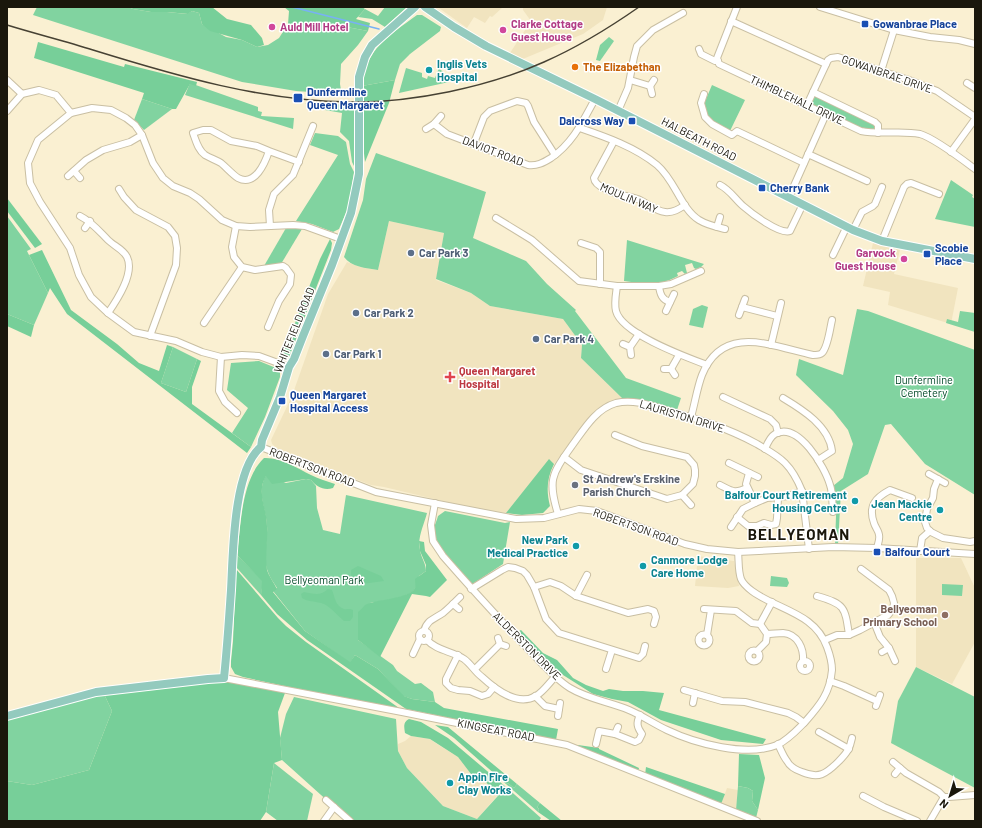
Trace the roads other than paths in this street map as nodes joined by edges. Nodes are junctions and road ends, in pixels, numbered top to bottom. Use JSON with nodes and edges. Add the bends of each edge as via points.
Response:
{"nodes":[{"id":1,"x":415,"y":7,"type":"edge"},
{"id":2,"x":425,"y":7,"type":"edge"},
{"id":3,"x":820,"y":7,"type":"edge"},
{"id":4,"x":734,"y":8,"type":"edge"},
{"id":5,"x":683,"y":13,"type":"dead end"},
{"id":6,"x":731,"y":21,"type":"junction"},
{"id":7,"x":894,"y":30,"type":"junction"},
{"id":8,"x":975,"y":44,"type":"edge"},
{"id":9,"x":699,"y":53,"type":"dead end"},
{"id":10,"x":718,"y":61,"type":"junction"},
{"id":11,"x":826,"y":64,"type":"junction"},
{"id":12,"x":881,"y":71,"type":"junction"},
{"id":13,"x":7,"y":80,"type":"edge"},
{"id":14,"x":630,"y":80,"type":"junction"},
{"id":15,"x":654,"y":80,"type":"dead end"},
{"id":16,"x":967,"y":83,"type":"dead end"},
{"id":17,"x":650,"y":86,"type":"junction"},
{"id":18,"x":975,"y":88,"type":"edge"},
{"id":19,"x":813,"y":92,"type":"junction"},
{"id":20,"x":22,"y":94,"type":"junction"},
{"id":21,"x":652,"y":94,"type":"dead end"},
{"id":22,"x":704,"y":94,"type":"dead end"},
{"id":23,"x":595,"y":99,"type":"junction"},
{"id":24,"x":807,"y":105,"type":"junction"},
{"id":25,"x":7,"y":111,"type":"edge"},
{"id":26,"x":618,"y":111,"type":"junction"},
{"id":27,"x":71,"y":113,"type":"junction"},
{"id":28,"x":826,"y":114,"type":"junction"},
{"id":29,"x":441,"y":116,"type":"dead end"},
{"id":30,"x":975,"y":118,"type":"edge"},
{"id":31,"x":434,"y":124,"type":"junction"},
{"id":32,"x":313,"y":126,"type":"dead end"},
{"id":33,"x":580,"y":128,"type":"junction"},
{"id":34,"x":426,"y":129,"type":"dead end"},
{"id":35,"x":878,"y":133,"type":"junction"},
{"id":36,"x":142,"y":135,"type":"junction"},
{"id":37,"x":614,"y":141,"type":"junction"},
{"id":38,"x":474,"y":143,"type":"junction"},
{"id":39,"x":270,"y":151,"type":"junction"},
{"id":40,"x":951,"y":152,"type":"junction"},
{"id":41,"x":808,"y":154,"type":"junction"},
{"id":42,"x":555,"y":155,"type":"junction"},
{"id":43,"x":299,"y":162,"type":"junction"},
{"id":44,"x":804,"y":163,"type":"junction"},
{"id":45,"x":975,"y":170,"type":"edge"},
{"id":46,"x":74,"y":171,"type":"junction"},
{"id":47,"x":68,"y":176,"type":"dead end"},
{"id":48,"x":80,"y":178,"type":"dead end"},
{"id":49,"x":867,"y":181,"type":"dead end"},
{"id":50,"x":720,"y":185,"type":"dead end"},
{"id":51,"x":882,"y":187,"type":"dead end"},
{"id":52,"x":119,"y":189,"type":"dead end"},
{"id":53,"x":939,"y":194,"type":"dead end"},
{"id":54,"x":789,"y":197,"type":"junction"},
{"id":55,"x":803,"y":204,"type":"junction"},
{"id":56,"x":685,"y":205,"type":"junction"},
{"id":57,"x":80,"y":216,"type":"dead end"},
{"id":58,"x":720,"y":217,"type":"dead end"},
{"id":59,"x":496,"y":218,"type":"dead end"},
{"id":60,"x":90,"y":221,"type":"junction"},
{"id":61,"x":236,"y":226,"type":"junction"},
{"id":62,"x":270,"y":226,"type":"junction"},
{"id":63,"x":717,"y":227,"type":"junction"},
{"id":64,"x":85,"y":228,"type":"dead end"},
{"id":65,"x":850,"y":228,"type":"junction"},
{"id":66,"x":725,"y":230,"type":"dead end"},
{"id":67,"x":592,"y":238,"type":"dead end"},
{"id":68,"x":341,"y":239,"type":"junction"},
{"id":69,"x":882,"y":241,"type":"junction"},
{"id":70,"x":581,"y":243,"type":"dead end"},
{"id":71,"x":590,"y":246,"type":"junction"},
{"id":72,"x":833,"y":256,"type":"dead end"},
{"id":73,"x":975,"y":259,"type":"edge"},
{"id":74,"x":242,"y":267,"type":"junction"},
{"id":75,"x":690,"y":268,"type":"dead end"},
{"id":76,"x":701,"y":271,"type":"dead end"},
{"id":77,"x":693,"y":274,"type":"junction"},
{"id":78,"x":600,"y":284,"type":"junction"},
{"id":79,"x":617,"y":286,"type":"junction"},
{"id":80,"x":659,"y":286,"type":"junction"},
{"id":81,"x":674,"y":294,"type":"dead end"},
{"id":82,"x":745,"y":299,"type":"dead end"},
{"id":83,"x":670,"y":302,"type":"junction"},
{"id":84,"x":781,"y":303,"type":"dead end"},
{"id":85,"x":742,"y":307,"type":"junction"},
{"id":86,"x":666,"y":311,"type":"dead end"},
{"id":87,"x":108,"y":313,"type":"junction"},
{"id":88,"x":739,"y":315,"type":"dead end"},
{"id":89,"x":777,"y":316,"type":"junction"},
{"id":90,"x":832,"y":320,"type":"dead end"},
{"id":91,"x":204,"y":323,"type":"dead end"},
{"id":92,"x":268,"y":327,"type":"dead end"},
{"id":93,"x":639,"y":334,"type":"junction"},
{"id":94,"x":150,"y":336,"type":"junction"},
{"id":95,"x":623,"y":344,"type":"dead end"},
{"id":96,"x":771,"y":346,"type":"junction"},
{"id":97,"x":630,"y":347,"type":"junction"},
{"id":98,"x":679,"y":355,"type":"junction"},
{"id":99,"x":631,"y":356,"type":"dead end"},
{"id":100,"x":221,"y":357,"type":"junction"},
{"id":101,"x":707,"y":365,"type":"junction"},
{"id":102,"x":289,"y":368,"type":"junction"},
{"id":103,"x":675,"y":375,"type":"dead end"},
{"id":104,"x":723,"y":397,"type":"dead end"},
{"id":105,"x":784,"y":398,"type":"dead end"},
{"id":106,"x":236,"y":402,"type":"dead end"},
{"id":107,"x":231,"y":408,"type":"junction"},
{"id":108,"x":237,"y":413,"type":"dead end"},
{"id":109,"x":691,"y":417,"type":"junction"},
{"id":110,"x":778,"y":433,"type":"junction"},
{"id":111,"x":615,"y":435,"type":"dead end"},
{"id":112,"x":261,"y":447,"type":"junction"},
{"id":113,"x":764,"y":449,"type":"junction"},
{"id":114,"x":564,"y":457,"type":"junction"},
{"id":115,"x":818,"y":460,"type":"junction"},
{"id":116,"x":729,"y":464,"type":"dead end"},
{"id":117,"x":749,"y":473,"type":"junction"},
{"id":118,"x":929,"y":474,"type":"dead end"},
{"id":119,"x":758,"y":478,"type":"dead end"},
{"id":120,"x":938,"y":479,"type":"junction"},
{"id":121,"x":945,"y":483,"type":"dead end"},
{"id":122,"x":720,"y":485,"type":"dead end"},
{"id":123,"x":747,"y":488,"type":"junction"},
{"id":124,"x":802,"y":491,"type":"junction"},
{"id":125,"x":682,"y":495,"type":"junction"},
{"id":126,"x":778,"y":498,"type":"junction"},
{"id":127,"x":912,"y":498,"type":"dead end"},
{"id":128,"x":434,"y":503,"type":"junction"},
{"id":129,"x":755,"y":503,"type":"junction"},
{"id":130,"x":691,"y":505,"type":"dead end"},
{"id":131,"x":833,"y":512,"type":"dead end"},
{"id":132,"x":558,"y":514,"type":"junction"},
{"id":133,"x":737,"y":518,"type":"junction"},
{"id":134,"x":731,"y":527,"type":"dead end"},
{"id":135,"x":930,"y":531,"type":"junction"},
{"id":136,"x":975,"y":541,"type":"edge"},
{"id":137,"x":877,"y":548,"type":"junction"},
{"id":138,"x":809,"y":549,"type":"junction"},
{"id":139,"x":920,"y":551,"type":"junction"},
{"id":140,"x":738,"y":552,"type":"junction"},
{"id":141,"x":975,"y":554,"type":"edge"},
{"id":142,"x":860,"y":569,"type":"dead end"},
{"id":143,"x":587,"y":575,"type":"dead end"},
{"id":144,"x":534,"y":587,"type":"junction"},
{"id":145,"x":471,"y":589,"type":"junction"},
{"id":146,"x":576,"y":596,"type":"junction"},
{"id":147,"x":817,"y":596,"type":"dead end"},
{"id":148,"x":460,"y":597,"type":"dead end"},
{"id":149,"x":772,"y":602,"type":"junction"},
{"id":150,"x":453,"y":604,"type":"junction"},
{"id":151,"x":459,"y":609,"type":"dead end"},
{"id":152,"x":704,"y":609,"type":"dead end"},
{"id":153,"x":711,"y":610,"type":"junction"},
{"id":154,"x":874,"y":622,"type":"junction"},
{"id":155,"x":654,"y":624,"type":"dead end"},
{"id":156,"x":760,"y":624,"type":"junction"},
{"id":157,"x":424,"y":631,"type":"junction"},
{"id":158,"x":767,"y":634,"type":"junction"},
{"id":159,"x":706,"y":635,"type":"dead end"},
{"id":160,"x":849,"y":635,"type":"junction"},
{"id":161,"x":420,"y":639,"type":"junction"},
{"id":162,"x":427,"y":640,"type":"junction"},
{"id":163,"x":825,"y":640,"type":"junction"},
{"id":164,"x":502,"y":643,"type":"dead end"},
{"id":165,"x":645,"y":646,"type":"dead end"},
{"id":166,"x":889,"y":648,"type":"junction"},
{"id":167,"x":612,"y":650,"type":"junction"},
{"id":168,"x":757,"y":651,"type":"dead end"},
{"id":169,"x":882,"y":652,"type":"dead end"},
{"id":170,"x":413,"y":654,"type":"dead end"},
{"id":171,"x":458,"y":655,"type":"junction"},
{"id":172,"x":803,"y":661,"type":"dead end"},
{"id":173,"x":895,"y":661,"type":"dead end"},
{"id":174,"x":606,"y":669,"type":"dead end"},
{"id":175,"x":475,"y":670,"type":"junction"},
{"id":176,"x":555,"y":677,"type":"junction"},
{"id":177,"x":224,"y":678,"type":"junction"},
{"id":178,"x":830,"y":682,"type":"junction"},
{"id":179,"x":494,"y":686,"type":"junction"},
{"id":180,"x":684,"y":690,"type":"dead end"},
{"id":181,"x":695,"y":694,"type":"junction"},
{"id":182,"x":535,"y":696,"type":"junction"},
{"id":183,"x":878,"y":701,"type":"dead end"},
{"id":184,"x":693,"y":703,"type":"dead end"},
{"id":185,"x":559,"y":709,"type":"dead end"},
{"id":186,"x":640,"y":715,"type":"junction"},
{"id":187,"x":7,"y":716,"type":"edge"},
{"id":188,"x":804,"y":723,"type":"junction"},
{"id":189,"x":618,"y":727,"type":"dead end"},
{"id":190,"x":819,"y":732,"type":"dead end"},
{"id":191,"x":615,"y":734,"type":"junction"},
{"id":192,"x":852,"y":738,"type":"dead end"},
{"id":193,"x":596,"y":744,"type":"dead end"},
{"id":194,"x":778,"y":744,"type":"junction"},
{"id":195,"x":849,"y":749,"type":"junction"},
{"id":196,"x":893,"y":762,"type":"dead end"},
{"id":197,"x":900,"y":768,"type":"junction"},
{"id":198,"x":894,"y":774,"type":"dead end"},
{"id":199,"x":875,"y":794,"type":"dead end"},
{"id":200,"x":975,"y":795,"type":"edge"},
{"id":201,"x":863,"y":796,"type":"dead end"},
{"id":202,"x":944,"y":796,"type":"junction"},
{"id":203,"x":326,"y":800,"type":"dead end"},
{"id":204,"x":871,"y":801,"type":"junction"},
{"id":205,"x":334,"y":807,"type":"junction"},
{"id":206,"x":324,"y":821,"type":"edge"},
{"id":207,"x":350,"y":821,"type":"edge"},
{"id":208,"x":757,"y":821,"type":"edge"},
{"id":209,"x":917,"y":821,"type":"edge"},
{"id":210,"x":930,"y":821,"type":"edge"}],
"edges":[{"from":1,"to":68,"type":"main road","name":"WHITEFIELD ROAD","via":[[372,45],[362,63],[358,84],[359,174],[353,204]]},
{"from":2,"to":23,"type":"main road","name":"HALBEATH ROAD","via":[[486,46]]},
{"from":3,"to":7,"type":"street"},
{"from":4,"to":6,"type":"street"},
{"from":5,"to":14,"type":"street","via":[[653,30],[637,46]]},
{"from":6,"to":10,"type":"street"},
{"from":6,"to":11,"type":"street","name":"GOWANBRAE DRIVE"},
{"from":7,"to":8,"type":"street"},
{"from":7,"to":12,"type":"street"},
{"from":9,"to":10,"type":"street","name":"THIMBLEHALL DRIVE"},
{"from":10,"to":24,"type":"street","name":"THIMBLEHALL DRIVE","via":[[719,64]]},
{"from":11,"to":12,"type":"street","name":"GOWANBRAE DRIVE","via":[[831,58],[838,57]]},
{"from":11,"to":19,"type":"street"},
{"from":12,"to":30,"type":"street","name":"GOWANBRAE DRIVE","via":[[937,91]]},
{"from":13,"to":20,"type":"street"},
{"from":14,"to":17,"type":"street"},
{"from":14,"to":26,"type":"street"},
{"from":15,"to":17,"type":"street"},
{"from":16,"to":18,"type":"street"},
{"from":17,"to":21,"type":"street"},
{"from":19,"to":24,"type":"street"},
{"from":19,"to":35,"type":"street","name":"THIMBLEHALL DRIVE","via":[[875,122],[878,125]]},
{"from":20,"to":25,"type":"street"},
{"from":20,"to":27,"type":"street","via":[[39,90],[56,95]]},
{"from":22,"to":44,"type":"street","via":[[701,104],[705,117],[712,124],[732,135],[737,130]]},
{"from":23,"to":26,"type":"main road","name":"HALBEATH ROAD"},
{"from":23,"to":33,"type":"street","name":"DAVIOT ROAD"},
{"from":24,"to":28,"type":"street","name":"THIMBLEHALL DRIVE"},
{"from":26,"to":54,"type":"main road","name":"HALBEATH ROAD"},
{"from":27,"to":36,"type":"street","via":[[92,108],[111,110],[135,125]]},
{"from":27,"to":87,"type":"street","via":[[38,140],[28,163],[30,184],[70,248],[79,275],[91,297]]},
{"from":28,"to":35,"type":"street","name":"THIMBLEHALL DRIVE","via":[[861,131]]},
{"from":28,"to":41,"type":"street"},
{"from":29,"to":31,"type":"street"},
{"from":30,"to":40,"type":"street"},
{"from":31,"to":34,"type":"street"},
{"from":31,"to":38,"type":"street","name":"DAVIOT ROAD","via":[[447,134]]},
{"from":32,"to":43,"type":"street"},
{"from":33,"to":37,"type":"street"},
{"from":33,"to":42,"type":"street","name":"DAVIOT ROAD","via":[[569,143]]},
{"from":35,"to":40,"type":"street","name":"THIMBLEHALL DRIVE","via":[[922,135]]},
{"from":36,"to":46,"type":"street","via":[[130,142],[103,150]]},
{"from":36,"to":61,"type":"street","via":[[153,163],[163,178],[199,199],[222,220]]},
{"from":37,"to":56,"type":"street","via":[[646,157],[665,173]]},
{"from":37,"to":56,"type":"street","name":"MOULIN WAY","via":[[594,178],[596,183],[614,193],[639,200],[664,212],[674,211]]},
{"from":38,"to":42,"type":"street","name":"DAVIOT ROAD","via":[[532,165],[538,165]]},
{"from":38,"to":42,"type":"street","via":[[484,117],[490,111],[516,101],[526,103],[534,122]]},
{"from":39,"to":39,"type":"street","via":[[259,173],[244,180],[220,162],[205,155],[199,149],[192,130],[211,130],[231,141]]},
{"from":39,"to":43,"type":"street"},
{"from":40,"to":45,"type":"street","name":"THIMBLEHALL DRIVE"},
{"from":41,"to":44,"type":"street"},
{"from":41,"to":49,"type":"street"},
{"from":43,"to":62,"type":"street","via":[[293,175],[274,194],[269,210]]},
{"from":44,"to":54,"type":"street"},
{"from":46,"to":47,"type":"street"},
{"from":46,"to":48,"type":"street"},
{"from":50,"to":55,"type":"street","via":[[753,214],[784,232],[790,231]]},
{"from":51,"to":65,"type":"street","via":[[875,204],[862,212]]},
{"from":52,"to":94,"type":"street","via":[[122,199],[136,210],[168,227],[175,236],[176,265]]},
{"from":53,"to":69,"type":"street","via":[[911,183],[907,184]]},
{"from":54,"to":55,"type":"main road","name":"HALBEATH ROAD"},
{"from":55,"to":65,"type":"main road","name":"HALBEATH ROAD"},
{"from":56,"to":63,"type":"street","via":[[700,220]]},
{"from":57,"to":60,"type":"street"},
{"from":58,"to":63,"type":"street"},
{"from":59,"to":78,"type":"street","via":[[532,240],[579,281]]},
{"from":60,"to":64,"type":"street"},
{"from":60,"to":87,"type":"street","via":[[120,249],[129,262],[130,269],[120,296]]},
{"from":61,"to":62,"type":"street"},
{"from":61,"to":74,"type":"street","via":[[232,247],[234,257]]},
{"from":62,"to":68,"type":"street","via":[[305,226]]},
{"from":63,"to":66,"type":"street"},
{"from":65,"to":69,"type":"main road","name":"HALBEATH ROAD"},
{"from":65,"to":72,"type":"street"},
{"from":67,"to":71,"type":"street"},
{"from":68,"to":102,"type":"main road","name":"WHITEFIELD ROAD"},
{"from":69,"to":73,"type":"main road","name":"HALBEATH ROAD"},
{"from":70,"to":71,"type":"street"},
{"from":71,"to":78,"type":"street","via":[[600,252]]},
{"from":74,"to":91,"type":"street","via":[[206,314]]},
{"from":74,"to":92,"type":"street","via":[[255,270],[283,266],[291,276],[290,284],[268,317]]},
{"from":75,"to":77,"type":"street"},
{"from":76,"to":77,"type":"street"},
{"from":77,"to":80,"type":"street","via":[[671,284]]},
{"from":78,"to":79,"type":"street"},
{"from":79,"to":80,"type":"street"},
{"from":79,"to":93,"type":"street","via":[[616,312],[625,324]]},
{"from":80,"to":83,"type":"street","via":[[660,294]]},
{"from":81,"to":83,"type":"street"},
{"from":82,"to":85,"type":"street"},
{"from":83,"to":86,"type":"street"},
{"from":84,"to":89,"type":"street"},
{"from":85,"to":88,"type":"street"},
{"from":85,"to":89,"type":"street"},
{"from":87,"to":94,"type":"street","via":[[134,332]]},
{"from":89,"to":96,"type":"street"},
{"from":90,"to":96,"type":"street","via":[[826,347],[819,355]]},
{"from":93,"to":97,"type":"street"},
{"from":93,"to":98,"type":"street"},
{"from":94,"to":100,"type":"street","via":[[176,341]]},
{"from":95,"to":97,"type":"street"},
{"from":96,"to":101,"type":"street","via":[[745,341],[736,343],[719,351]]},
{"from":97,"to":99,"type":"street"},
{"from":98,"to":101,"type":"street"},
{"from":98,"to":103,"type":"street","via":[[667,369]]},
{"from":100,"to":102,"type":"street","via":[[260,356]]},
{"from":100,"to":107,"type":"street","via":[[219,391]]},
{"from":101,"to":109,"type":"street"},
{"from":102,"to":112,"type":"main road","name":"WHITEFIELD ROAD"},
{"from":104,"to":110,"type":"street","via":[[770,419],[776,425]]},
{"from":105,"to":115,"type":"street","via":[[809,415],[831,443],[832,451]]},
{"from":106,"to":107,"type":"street"},
{"from":107,"to":108,"type":"street"},
{"from":109,"to":113,"type":"street","name":"LAURISTON DRIVE","via":[[732,431]]},
{"from":109,"to":114,"type":"street","name":"LAURISTON DRIVE","via":[[635,401],[616,403],[602,409]]},
{"from":110,"to":113,"type":"street"},
{"from":110,"to":115,"type":"street","via":[[784,431],[799,437]]},
{"from":111,"to":125,"type":"street","via":[[642,446],[687,457],[694,465],[695,476],[693,484]]},
{"from":112,"to":128,"type":"street","name":"ROBERTSON ROAD","via":[[376,492]]},
{"from":112,"to":177,"type":"main road","name":"WHITEFIELD ROAD","via":[[251,459],[238,505]]},
{"from":113,"to":124,"type":"street","name":"LAURISTON DRIVE","via":[[785,463]]},
{"from":114,"to":125,"type":"street","via":[[582,470],[658,497],[667,499]]},
{"from":114,"to":132,"type":"street","name":"LAURISTON DRIVE","via":[[552,482],[552,494]]},
{"from":115,"to":131,"type":"street","via":[[831,485]]},
{"from":116,"to":117,"type":"street"},
{"from":117,"to":119,"type":"street"},
{"from":117,"to":123,"type":"street"},
{"from":118,"to":120,"type":"street"},
{"from":120,"to":121,"type":"street"},
{"from":120,"to":135,"type":"street","via":[[925,522]]},
{"from":122,"to":123,"type":"street","via":[[733,492]]},
{"from":123,"to":129,"type":"street"},
{"from":124,"to":126,"type":"street"},
{"from":124,"to":138,"type":"street","name":"LAURISTON DRIVE"},
{"from":125,"to":130,"type":"street"},
{"from":126,"to":129,"type":"street","via":[[767,498]]},
{"from":126,"to":133,"type":"street","via":[[776,524],[748,526]]},
{"from":127,"to":137,"type":"street","via":[[906,493],[890,490],[879,496],[873,504],[871,513],[879,535]]},
{"from":128,"to":132,"type":"street","name":"ROBERTSON ROAD","via":[[516,519],[544,518]]},
{"from":128,"to":145,"type":"street","name":"ALDERSTON DRIVE","via":[[431,525],[433,541],[442,556]]},
{"from":129,"to":133,"type":"street","via":[[743,509]]},
{"from":132,"to":140,"type":"street","name":"ROBERTSON ROAD","via":[[579,510],[597,511],[685,544]]},
{"from":133,"to":134,"type":"street"},
{"from":135,"to":136,"type":"street","via":[[943,538]]},
{"from":135,"to":139,"type":"street","via":[[922,538]]},
{"from":137,"to":138,"type":"street","name":"ROBERTSON ROAD"},
{"from":137,"to":139,"type":"street","name":"ROBERTSON ROAD"},
{"from":138,"to":140,"type":"street","name":"ROBERTSON ROAD"},
{"from":139,"to":141,"type":"street","name":"ROBERTSON ROAD"},
{"from":140,"to":149,"type":"street","name":"ALDERSTON DRIVE","via":[[741,580],[758,595]]},
{"from":142,"to":154,"type":"street","via":[[889,590],[894,603],[888,615]]},
{"from":143,"to":146,"type":"street"},
{"from":144,"to":145,"type":"street","via":[[523,571],[508,568]]},
{"from":144,"to":146,"type":"street","via":[[550,582],[562,586]]},
{"from":144,"to":167,"type":"street","via":[[546,619],[559,633]]},
{"from":145,"to":176,"type":"street","name":"ALDERSTON DRIVE"},
{"from":146,"to":155,"type":"street","via":[[628,613],[648,609],[654,611]]},
{"from":147,"to":160,"type":"street","via":[[834,601],[843,608]]},
{"from":148,"to":150,"type":"street"},
{"from":149,"to":156,"type":"street"},
{"from":149,"to":163,"type":"street","name":"ALDERSTON DRIVE","via":[[801,616],[814,626]]},
{"from":150,"to":151,"type":"street"},
{"from":150,"to":157,"type":"street","via":[[427,623]]},
{"from":152,"to":153,"type":"street"},
{"from":153,"to":156,"type":"street","via":[[736,611],[752,623]]},
{"from":153,"to":159,"type":"street"},
{"from":154,"to":160,"type":"street"},
{"from":154,"to":166,"type":"street","via":[[880,637]]},
{"from":156,"to":158,"type":"street"},
{"from":157,"to":161,"type":"street","via":[[419,635]]},
{"from":157,"to":162,"type":"street","via":[[429,634]]},
{"from":158,"to":168,"type":"street","via":[[766,642]]},
{"from":158,"to":172,"type":"street","via":[[785,633],[795,639],[802,646]]},
{"from":160,"to":163,"type":"street","via":[[837,635]]},
{"from":161,"to":162,"type":"street"},
{"from":161,"to":170,"type":"street"},
{"from":162,"to":171,"type":"street","via":[[432,646]]},
{"from":163,"to":178,"type":"street","name":"ALDERSTON DRIVE","via":[[832,660]]},
{"from":164,"to":175,"type":"street"},
{"from":165,"to":167,"type":"street","via":[[639,658]]},
{"from":166,"to":169,"type":"street"},
{"from":166,"to":173,"type":"street"},
{"from":167,"to":174,"type":"street"},
{"from":171,"to":175,"type":"street"},
{"from":171,"to":179,"type":"street","via":[[446,679],[451,688],[482,696],[488,694]]},
{"from":175,"to":179,"type":"street"},
{"from":176,"to":182,"type":"street"},
{"from":176,"to":186,"type":"street","name":"ALDERSTON DRIVE","via":[[591,698]]},
{"from":177,"to":187,"type":"main road","via":[[96,692]]},
{"from":177,"to":208,"type":"street","name":"KINGSEAT ROAD","via":[[568,745]]},
{"from":178,"to":183,"type":"street"},
{"from":178,"to":188,"type":"street","name":"ALDERSTON DRIVE","via":[[822,702]]},
{"from":179,"to":182,"type":"street","via":[[518,699]]},
{"from":180,"to":181,"type":"street"},
{"from":181,"to":184,"type":"street"},
{"from":181,"to":188,"type":"street","via":[[722,701],[745,702],[788,713]]},
{"from":182,"to":185,"type":"street","via":[[545,706]]},
{"from":186,"to":191,"type":"street","via":[[637,721],[637,727],[642,734],[639,740],[635,742]]},
{"from":186,"to":194,"type":"street","name":"ALDERSTON DRIVE","via":[[666,730],[700,743],[756,750]]},
{"from":188,"to":194,"type":"street","name":"ALDERSTON DRIVE"},
{"from":189,"to":191,"type":"street"},
{"from":190,"to":195,"type":"street"},
{"from":191,"to":193,"type":"street","via":[[599,731]]},
{"from":192,"to":195,"type":"street"},
{"from":194,"to":195,"type":"street","via":[[787,763],[813,776],[829,770]]},
{"from":196,"to":197,"type":"street"},
{"from":197,"to":198,"type":"street"},
{"from":197,"to":202,"type":"street"},
{"from":199,"to":204,"type":"street"},
{"from":200,"to":202,"type":"street"},
{"from":201,"to":204,"type":"street"},
{"from":202,"to":210,"type":"street"},
{"from":203,"to":205,"type":"street"},
{"from":204,"to":209,"type":"street"},
{"from":205,"to":206,"type":"street"},
{"from":205,"to":207,"type":"street"}]}
